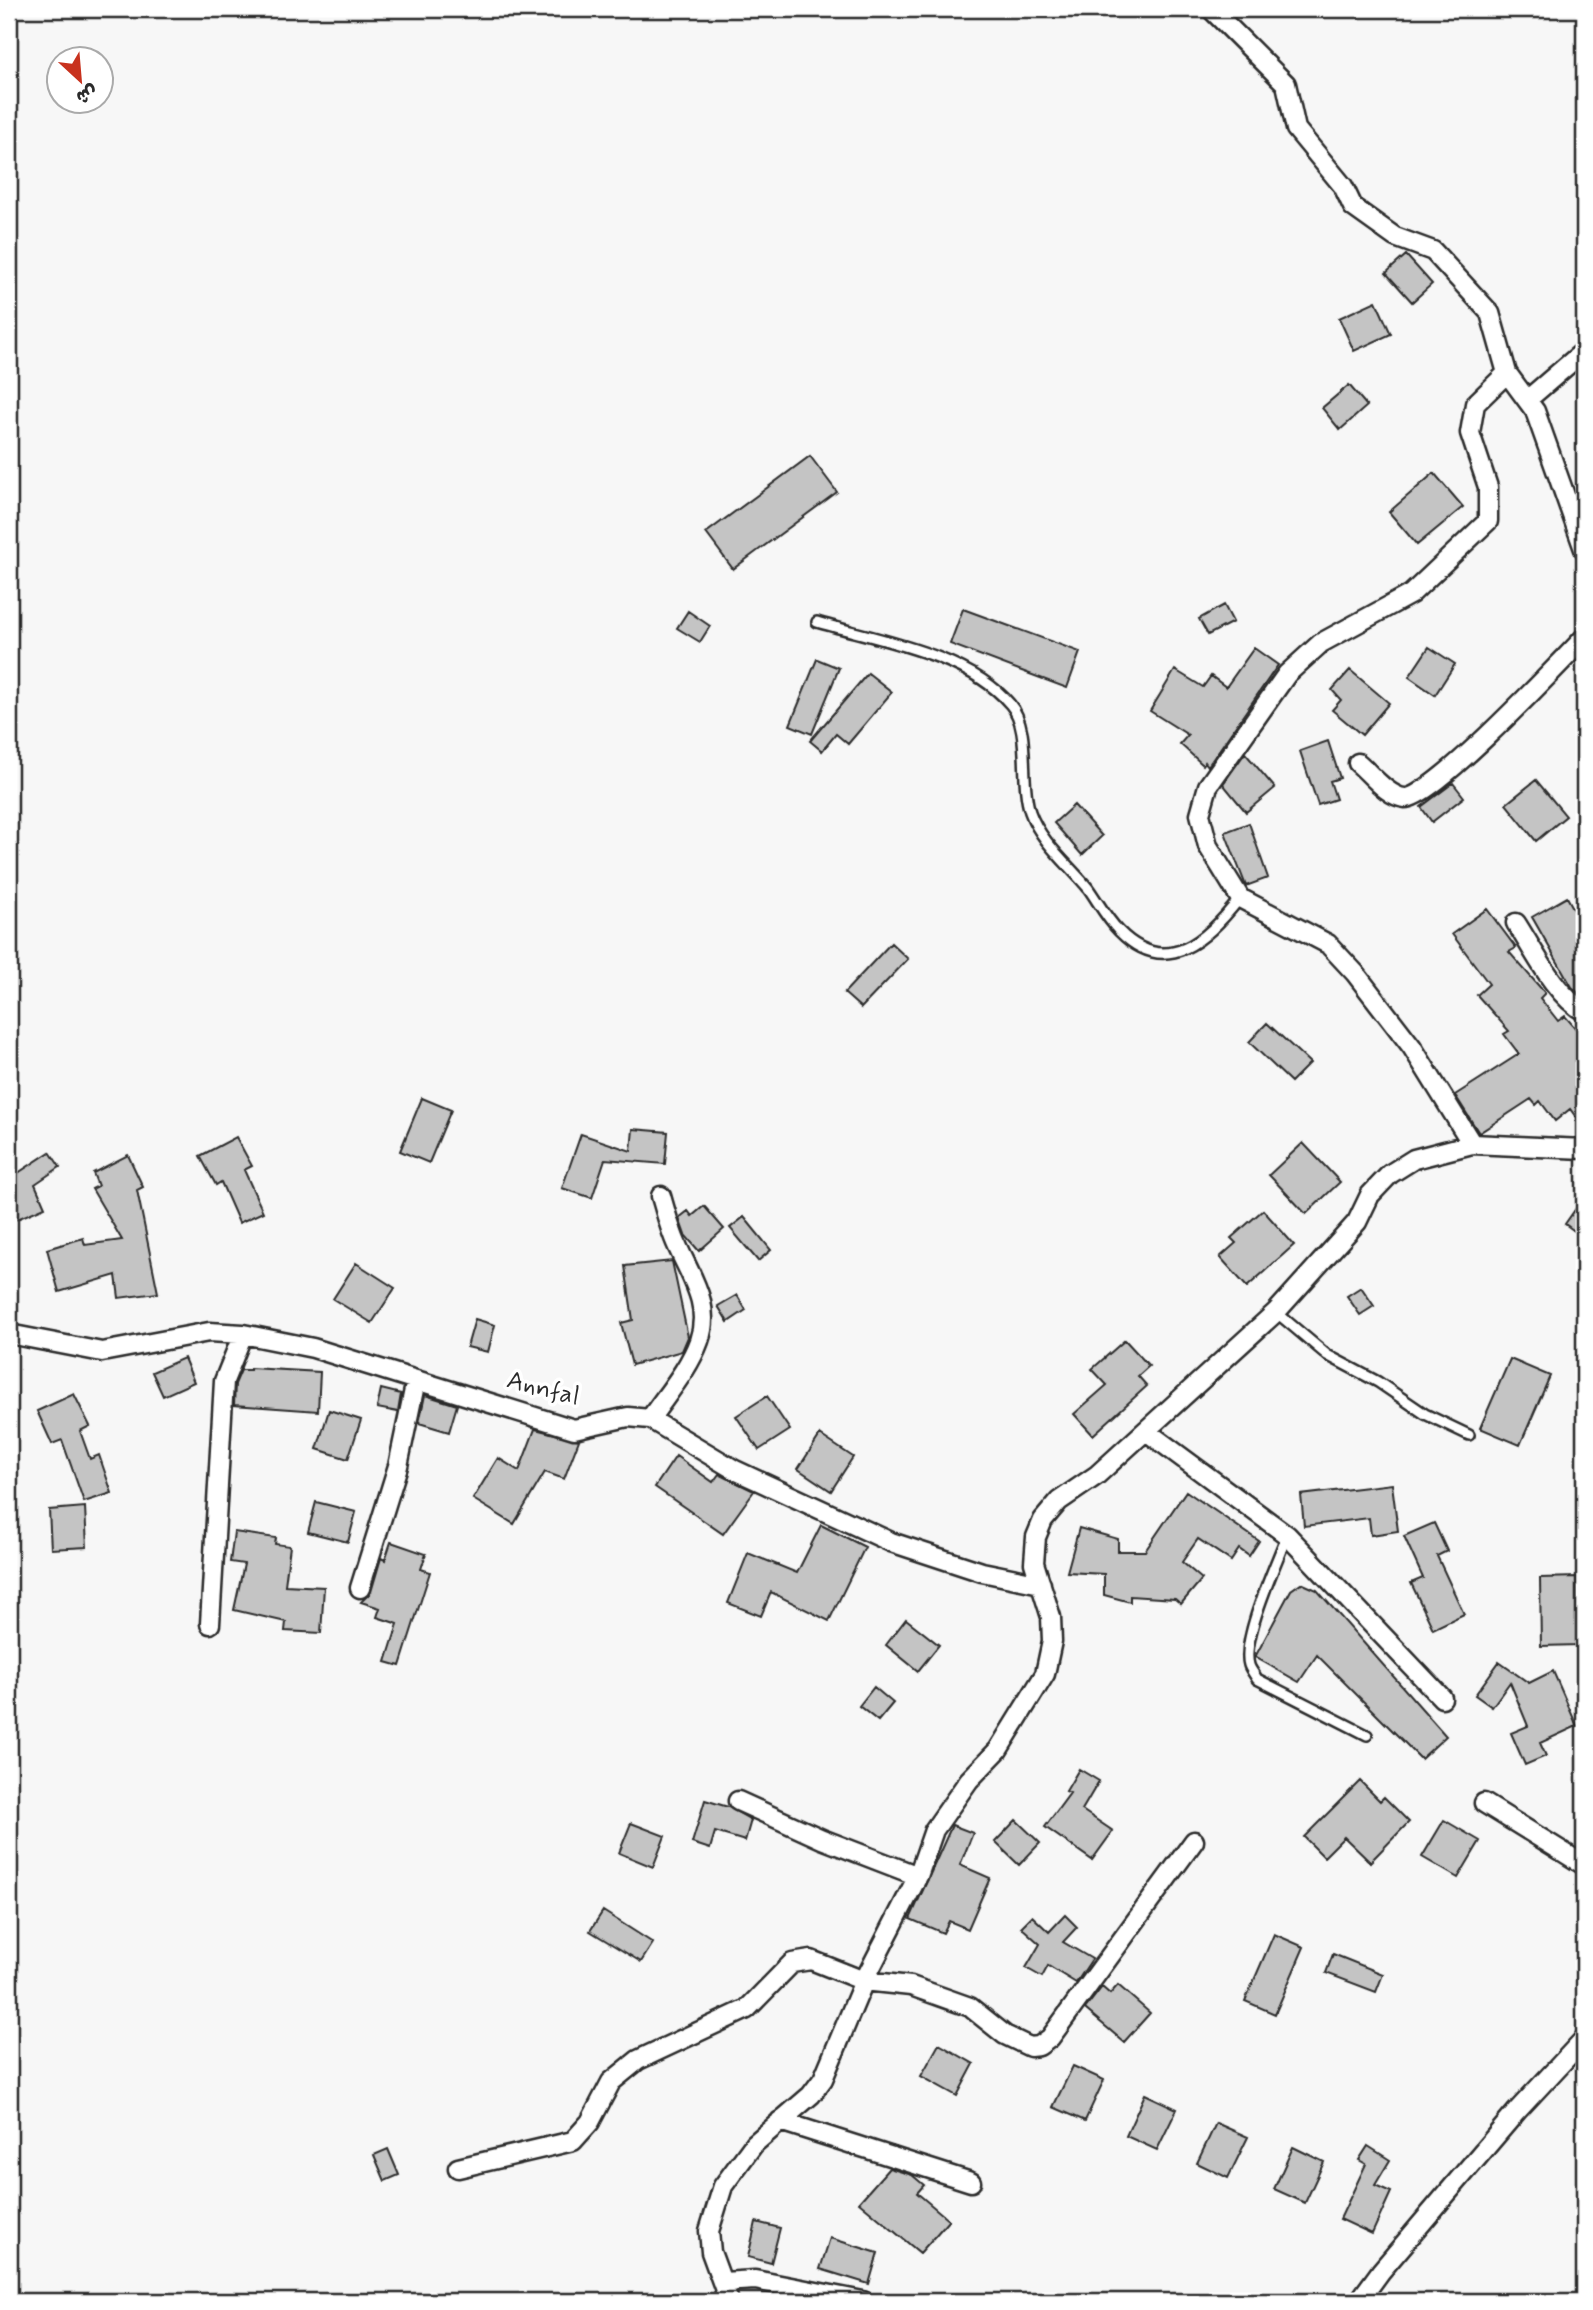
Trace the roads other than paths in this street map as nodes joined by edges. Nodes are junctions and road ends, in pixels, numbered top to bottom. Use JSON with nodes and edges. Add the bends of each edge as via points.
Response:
{"nodes":[{"id":1,"x":1211,"y":9,"type":"edge"},
{"id":2,"x":1584,"y":351,"type":"edge"},
{"id":3,"x":1507,"y":373,"type":"junction"},
{"id":4,"x":1527,"y":400,"type":"junction"},
{"id":5,"x":1584,"y":548,"type":"edge"},
{"id":6,"x":817,"y":622,"type":"dead end"},
{"id":7,"x":1584,"y":638,"type":"edge"},
{"id":8,"x":1358,"y":763,"type":"dead end"},
{"id":9,"x":1240,"y":898,"type":"junction"},
{"id":10,"x":1516,"y":923,"type":"dead end"},
{"id":11,"x":1584,"y":1011,"type":"edge"},
{"id":12,"x":1472,"y":1144,"type":"junction"},
{"id":13,"x":1584,"y":1149,"type":"edge"},
{"id":14,"x":661,"y":1196,"type":"dead end"},
{"id":15,"x":1276,"y":1312,"type":"junction"},
{"id":16,"x":9,"y":1334,"type":"edge"},
{"id":17,"x":243,"y":1334,"type":"junction"},
{"id":18,"x":416,"y":1380,"type":"junction"},
{"id":19,"x":650,"y":1419,"type":"junction"},
{"id":20,"x":1146,"y":1432,"type":"junction"},
{"id":21,"x":1469,"y":1435,"type":"dead end"},
{"id":22,"x":1287,"y":1535,"type":"junction"},
{"id":23,"x":1041,"y":1584,"type":"junction"},
{"id":24,"x":360,"y":1588,"type":"dead end"},
{"id":25,"x":210,"y":1624,"type":"dead end"},
{"id":26,"x":1442,"y":1698,"type":"dead end"},
{"id":27,"x":1367,"y":1735,"type":"dead end"},
{"id":28,"x":738,"y":1801,"type":"dead end"},
{"id":29,"x":1484,"y":1803,"type":"dead end"},
{"id":30,"x":1194,"y":1841,"type":"dead end"},
{"id":31,"x":1584,"y":1864,"type":"edge"},
{"id":32,"x":918,"y":1877,"type":"junction"},
{"id":33,"x":864,"y":1981,"type":"junction"},
{"id":34,"x":1584,"y":2039,"type":"edge"},
{"id":35,"x":780,"y":2121,"type":"junction"},
{"id":36,"x":458,"y":2168,"type":"dead end"},
{"id":37,"x":971,"y":2182,"type":"dead end"},
{"id":38,"x":723,"y":2281,"type":"junction"},
{"id":39,"x":729,"y":2301,"type":"edge"},
{"id":40,"x":863,"y":2301,"type":"edge"},
{"id":41,"x":1359,"y":2301,"type":"edge"}],
"edges":[{"from":1,"to":3,"type":"street","via":[[1286,84],[1296,129],[1343,186],[1353,207],[1395,237],[1433,251],[1490,313]]},
{"from":2,"to":4,"type":"street"},
{"from":3,"to":4,"type":"street"},
{"from":3,"to":9,"type":"street","via":[[1475,404],[1470,433],[1488,487],[1488,521],[1410,594],[1321,643],[1287,674],[1208,786],[1200,814],[1208,846]]},
{"from":4,"to":5,"type":"street","via":[[1535,411]]},
{"from":6,"to":9,"type":"lane","via":[[975,673],[1011,705],[1021,725],[1024,784],[1031,814],[1120,932],[1146,950],[1176,953],[1199,943]]},
{"from":7,"to":8,"type":"street","via":[[1513,711],[1417,793],[1407,798],[1396,796]]},
{"from":9,"to":12,"type":"street","via":[[1328,944],[1412,1047]]},
{"from":10,"to":11,"type":"street","via":[[1544,968],[1574,1006]]},
{"from":12,"to":13,"type":"street"},
{"from":12,"to":15,"type":"street","via":[[1414,1159],[1390,1174],[1370,1195],[1357,1222]]},
{"from":14,"to":19,"type":"street","via":[[703,1304],[701,1338],[691,1360]]},
{"from":15,"to":20,"type":"street"},
{"from":15,"to":21,"type":"lane","via":[[1327,1355]]},
{"from":16,"to":17,"type":"street","name":"Annfal","via":[[102,1352],[209,1332]]},
{"from":17,"to":18,"type":"street","name":"Annfal","via":[[313,1348]]},
{"from":17,"to":25,"type":"street","via":[[224,1381]]},
{"from":18,"to":19,"type":"street","name":"Annfal","via":[[574,1429],[628,1417]]},
{"from":18,"to":24,"type":"street","via":[[397,1466]]},
{"from":19,"to":23,"type":"street","via":[[735,1471],[891,1542],[982,1572]]},
{"from":20,"to":22,"type":"street"},
{"from":20,"to":23,"type":"street","via":[[1059,1501],[1043,1520],[1035,1537],[1034,1563]]},
{"from":22,"to":26,"type":"street"},
{"from":22,"to":27,"type":"lane","via":[[1263,1596],[1248,1664],[1257,1679]]},
{"from":23,"to":32,"type":"street","via":[[1051,1617],[1052,1641],[1045,1674],[998,1750],[969,1780],[934,1830]]},
{"from":28,"to":32,"type":"street"},
{"from":29,"to":31,"type":"street"},
{"from":30,"to":33,"type":"street","via":[[1050,2038],[1039,2046],[1030,2048],[1005,2035],[970,2007],[911,1986]]},
{"from":32,"to":33,"type":"street"},
{"from":33,"to":35,"type":"street","via":[[823,2078],[811,2095]]},
{"from":33,"to":36,"type":"street","via":[[811,1960],[792,1963],[747,2009],[638,2060],[611,2082],[590,2122],[573,2141]]},
{"from":34,"to":41,"type":"street","via":[[1517,2111]]},
{"from":35,"to":37,"type":"street"},
{"from":35,"to":38,"type":"street","via":[[754,2144],[716,2199],[709,2231]]},
{"from":38,"to":39,"type":"street"},
{"from":38,"to":40,"type":"street","via":[[755,2280]]}]}
